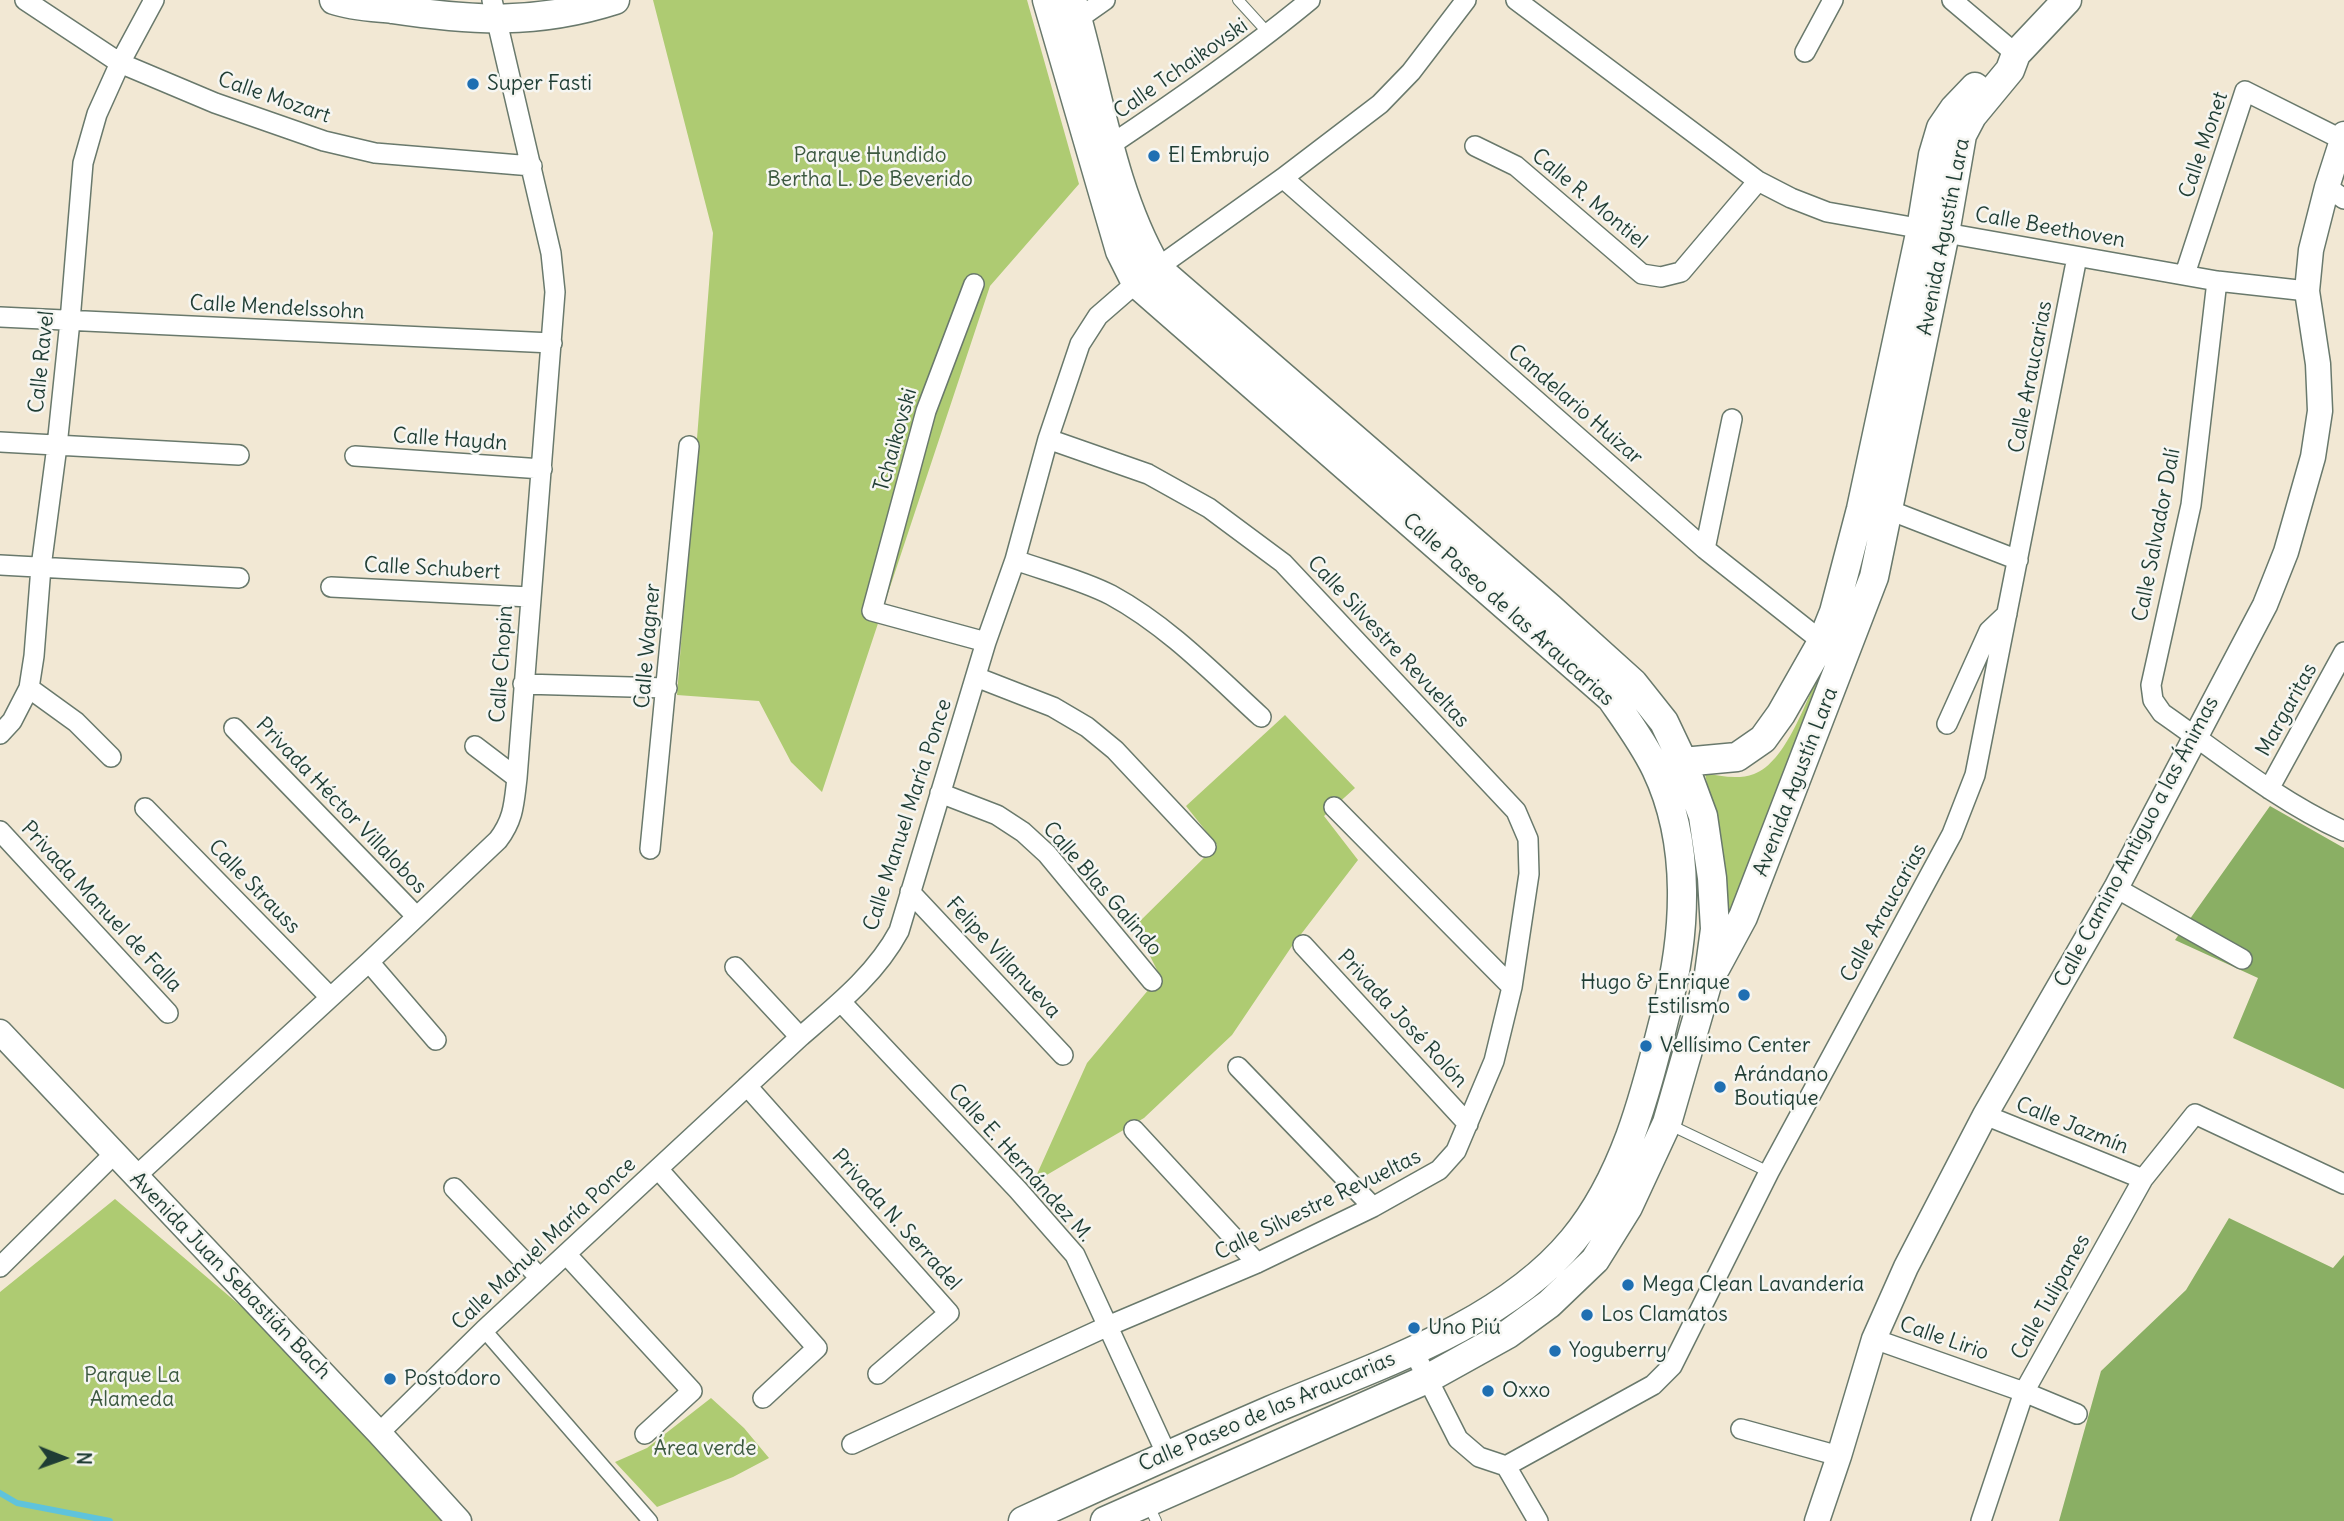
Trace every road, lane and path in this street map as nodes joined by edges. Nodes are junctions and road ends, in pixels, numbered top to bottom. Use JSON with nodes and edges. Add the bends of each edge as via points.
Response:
{"nodes":[{"id":1,"x":25,"y":0,"type":"edge"},
{"id":2,"x":154,"y":0,"type":"edge"},
{"id":3,"x":334,"y":0,"type":"edge"},
{"id":4,"x":615,"y":0,"type":"edge"},
{"id":5,"x":1047,"y":0,"type":"edge"},
{"id":6,"x":1105,"y":0,"type":"edge"},
{"id":7,"x":1238,"y":0,"type":"edge"},
{"id":8,"x":1310,"y":0,"type":"edge"},
{"id":9,"x":1466,"y":0,"type":"edge"},
{"id":10,"x":1516,"y":0,"type":"edge"},
{"id":11,"x":1833,"y":0,"type":"edge"},
{"id":12,"x":1952,"y":0,"type":"edge"},
{"id":13,"x":2067,"y":0,"type":"edge"},
{"id":14,"x":494,"y":10,"type":"edge"},
{"id":15,"x":1075,"y":10,"type":"edge"},
{"id":16,"x":1269,"y":34,"type":"junction"},
{"id":17,"x":1805,"y":52,"type":"dead end"},
{"id":18,"x":2017,"y":54,"type":"junction"},
{"id":19,"x":120,"y":62,"type":"junction"},
{"id":20,"x":2343,"y":136,"type":"edge"},
{"id":21,"x":1109,"y":146,"type":"junction"},
{"id":22,"x":1475,"y":146,"type":"dead end"},
{"id":23,"x":532,"y":166,"type":"junction"},
{"id":24,"x":1283,"y":178,"type":"junction"},
{"id":25,"x":1758,"y":181,"type":"junction"},
{"id":26,"x":2335,"y":193,"type":"edge"},
{"id":27,"x":1933,"y":231,"type":"junction"},
{"id":28,"x":2077,"y":257,"type":"junction"},
{"id":29,"x":2185,"y":274,"type":"junction"},
{"id":30,"x":1147,"y":276,"type":"junction"},
{"id":31,"x":2217,"y":281,"type":"junction"},
{"id":32,"x":974,"y":284,"type":"dead end"},
{"id":33,"x":2307,"y":291,"type":"junction"},
{"id":34,"x":0,"y":317,"type":"edge"},
{"id":35,"x":70,"y":321,"type":"junction"},
{"id":36,"x":552,"y":343,"type":"junction"},
{"id":37,"x":1732,"y":419,"type":"dead end"},
{"id":38,"x":1048,"y":439,"type":"junction"},
{"id":39,"x":0,"y":442,"type":"edge"},
{"id":40,"x":57,"y":446,"type":"junction"},
{"id":41,"x":689,"y":446,"type":"dead end"},
{"id":42,"x":239,"y":455,"type":"dead end"},
{"id":43,"x":355,"y":456,"type":"dead end"},
{"id":44,"x":542,"y":470,"type":"junction"},
{"id":45,"x":1889,"y":510,"type":"junction"},
{"id":46,"x":1705,"y":549,"type":"junction"},
{"id":47,"x":1015,"y":560,"type":"junction"},
{"id":48,"x":2018,"y":560,"type":"junction"},
{"id":49,"x":0,"y":565,"type":"edge"},
{"id":50,"x":41,"y":567,"type":"junction"},
{"id":51,"x":239,"y":578,"type":"dead end"},
{"id":52,"x":331,"y":587,"type":"dead end"},
{"id":53,"x":530,"y":597,"type":"junction"},
{"id":54,"x":1550,"y":608,"type":"junction"},
{"id":55,"x":2007,"y":614,"type":"junction"},
{"id":56,"x":1531,"y":628,"type":"junction"},
{"id":57,"x":986,"y":642,"type":"junction"},
{"id":58,"x":1833,"y":650,"type":"junction"},
{"id":59,"x":2344,"y":652,"type":"edge"},
{"id":60,"x":976,"y":677,"type":"junction"},
{"id":61,"x":523,"y":684,"type":"junction"},
{"id":62,"x":29,"y":688,"type":"junction"},
{"id":63,"x":667,"y":688,"type":"junction"},
{"id":64,"x":1262,"y":717,"type":"dead end"},
{"id":65,"x":1947,"y":723,"type":"dead end"},
{"id":66,"x":234,"y":728,"type":"dead end"},
{"id":67,"x":0,"y":734,"type":"edge"},
{"id":68,"x":2195,"y":736,"type":"junction"},
{"id":69,"x":475,"y":746,"type":"dead end"},
{"id":70,"x":111,"y":757,"type":"dead end"},
{"id":71,"x":1683,"y":762,"type":"junction"},
{"id":72,"x":517,"y":778,"type":"junction"},
{"id":73,"x":2269,"y":789,"type":"junction"},
{"id":74,"x":940,"y":793,"type":"junction"},
{"id":75,"x":1334,"y":807,"type":"dead end"},
{"id":76,"x":145,"y":808,"type":"dead end"},
{"id":77,"x":0,"y":831,"type":"edge"},
{"id":78,"x":2344,"y":831,"type":"edge"},
{"id":79,"x":1206,"y":848,"type":"dead end"},
{"id":80,"x":650,"y":849,"type":"dead end"},
{"id":81,"x":2116,"y":888,"type":"junction"},
{"id":82,"x":910,"y":892,"type":"junction"},
{"id":83,"x":416,"y":916,"type":"junction"},
{"id":84,"x":1303,"y":945,"type":"dead end"},
{"id":85,"x":2242,"y":959,"type":"dead end"},
{"id":86,"x":369,"y":962,"type":"junction"},
{"id":87,"x":735,"y":967,"type":"dead end"},
{"id":88,"x":1152,"y":981,"type":"dead end"},
{"id":89,"x":1708,"y":981,"type":"junction"},
{"id":90,"x":1511,"y":987,"type":"junction"},
{"id":91,"x":330,"y":997,"type":"junction"},
{"id":92,"x":841,"y":1002,"type":"junction"},
{"id":93,"x":168,"y":1013,"type":"dead end"},
{"id":94,"x":1,"y":1034,"type":"edge"},
{"id":95,"x":800,"y":1037,"type":"junction"},
{"id":96,"x":436,"y":1040,"type":"dead end"},
{"id":97,"x":1063,"y":1055,"type":"dead end"},
{"id":98,"x":1238,"y":1067,"type":"dead end"},
{"id":99,"x":747,"y":1086,"type":"junction"},
{"id":100,"x":1985,"y":1115,"type":"junction"},
{"id":101,"x":1667,"y":1123,"type":"junction"},
{"id":102,"x":1468,"y":1124,"type":"junction"},
{"id":103,"x":1134,"y":1130,"type":"dead end"},
{"id":104,"x":114,"y":1154,"type":"junction"},
{"id":105,"x":658,"y":1168,"type":"junction"},
{"id":106,"x":1769,"y":1172,"type":"junction"},
{"id":107,"x":135,"y":1177,"type":"junction"},
{"id":108,"x":2143,"y":1179,"type":"junction"},
{"id":109,"x":2344,"y":1184,"type":"edge"},
{"id":110,"x":454,"y":1188,"type":"dead end"},
{"id":111,"x":1373,"y":1207,"type":"junction"},
{"id":112,"x":566,"y":1254,"type":"junction"},
{"id":113,"x":1257,"y":1263,"type":"junction"},
{"id":114,"x":0,"y":1267,"type":"edge"},
{"id":115,"x":540,"y":1278,"type":"junction"},
{"id":116,"x":1108,"y":1326,"type":"junction"},
{"id":117,"x":484,"y":1330,"type":"junction"},
{"id":118,"x":1874,"y":1339,"type":"junction"},
{"id":119,"x":1413,"y":1350,"type":"junction"},
{"id":120,"x":878,"y":1374,"type":"dead end"},
{"id":121,"x":1427,"y":1379,"type":"junction"},
{"id":122,"x":2024,"y":1392,"type":"junction"},
{"id":123,"x":763,"y":1398,"type":"dead end"},
{"id":124,"x":2077,"y":1414,"type":"dead end"},
{"id":125,"x":1741,"y":1429,"type":"dead end"},
{"id":126,"x":379,"y":1433,"type":"junction"},
{"id":127,"x":645,"y":1434,"type":"dead end"},
{"id":128,"x":852,"y":1444,"type":"dead end"},
{"id":129,"x":1167,"y":1455,"type":"junction"},
{"id":130,"x":1839,"y":1456,"type":"junction"},
{"id":131,"x":1506,"y":1466,"type":"junction"},
{"id":132,"x":1152,"y":1512,"type":"edge"},
{"id":133,"x":459,"y":1521,"type":"edge"},
{"id":134,"x":650,"y":1521,"type":"edge"},
{"id":135,"x":1023,"y":1521,"type":"edge"},
{"id":136,"x":1105,"y":1521,"type":"edge"},
{"id":137,"x":1538,"y":1521,"type":"edge"},
{"id":138,"x":1817,"y":1521,"type":"edge"},
{"id":139,"x":1981,"y":1521,"type":"edge"}],
"edges":[{"from":1,"to":19,"type":"street","name":"Calle Mozart"},
{"from":2,"to":19,"type":"street","name":"Calle Ravel"},
{"from":3,"to":14,"type":"main road","via":[[444,17]]},
{"from":4,"to":14,"type":"main road","via":[[547,17]]},
{"from":5,"to":30,"type":"main road","name":"Calle Paseo de las Araucarias","via":[[1121,251]]},
{"from":6,"to":15,"type":"street"},
{"from":7,"to":16,"type":"lane"},
{"from":8,"to":16,"type":"street","name":"Calle Tchaikovski"},
{"from":9,"to":24,"type":"street","name":"Calle Manuel María Ponce","via":[[1380,104]]},
{"from":10,"to":25,"type":"street","name":"Calle Beethoven"},
{"from":11,"to":17,"type":"street"},
{"from":12,"to":18,"type":"street"},
{"from":13,"to":18,"type":"main road","name":"Avenida Agustín Lara"},
{"from":14,"to":23,"type":"street","name":"Calle Chopin"},
{"from":15,"to":21,"type":"main road","name":"Calle Paseo de las Araucarias"},
{"from":16,"to":21,"type":"street","name":"Calle Tchaikovski"},
{"from":18,"to":27,"type":"main road","name":"Avenida Agustín Lara","via":[[1962,135]]},
{"from":19,"to":23,"type":"street","name":"Calle Mozart","via":[[215,103],[324,141],[375,152]]},
{"from":19,"to":35,"type":"street","name":"Calle Ravel","via":[[97,114],[83,163]]},
{"from":20,"to":26,"type":"street","name":"Calle Camino Antiguo a las Ánimas"},
{"from":20,"to":29,"type":"street","name":"Calle Monet","via":[[2245,91]]},
{"from":21,"to":30,"type":"main road","name":"Calle Paseo de las Araucarias","via":[[1143,245]]},
{"from":22,"to":25,"type":"street","name":"Calle R. Montiel","via":[[1516,166],[1642,274],[1661,277],[1681,272]]},
{"from":23,"to":36,"type":"street","name":"Calle Chopin","via":[[551,253],[555,292]]},
{"from":24,"to":30,"type":"street","name":"Calle Manuel María Ponce"},
{"from":24,"to":46,"type":"street","name":"Candelario Huizar"},
{"from":25,"to":27,"type":"street","name":"Calle Beethoven","via":[[1826,212]]},
{"from":26,"to":33,"type":"street","name":"Calle Camino Antiguo a las Ánimas","via":[[2311,250]]},
{"from":27,"to":28,"type":"street","name":"Calle Beethoven"},
{"from":27,"to":45,"type":"main road","name":"Avenida Agustín Lara"},
{"from":27,"to":58,"type":"main road","name":"Avenida Agustín Lara","via":[[1834,612]]},
{"from":28,"to":29,"type":"street","name":"Calle Beethoven"},
{"from":28,"to":48,"type":"street","name":"Calle Araucarias"},
{"from":29,"to":31,"type":"street","name":"Calle Beethoven"},
{"from":30,"to":38,"type":"street","name":"Calle Manuel María Ponce","via":[[1098,316],[1080,344]]},
{"from":30,"to":54,"type":"main road","name":"Calle Paseo de las Araucarias"},
{"from":30,"to":56,"type":"main road","name":"Calle Paseo de las Araucarias"},
{"from":31,"to":33,"type":"street","name":"Calle Beethoven"},
{"from":31,"to":68,"type":"street","name":"Calle Salvador Dalí","via":[[2191,505],[2151,685],[2153,701],[2162,713]]},
{"from":32,"to":57,"type":"street","name":"Tchaikovski","via":[[926,411],[872,611]]},
{"from":33,"to":68,"type":"street","name":"Calle Camino Antiguo a las Ánimas","via":[[2320,411],[2313,457],[2286,552],[2265,605]]},
{"from":34,"to":35,"type":"street","name":"Calle Mendelssohn"},
{"from":35,"to":36,"type":"street","name":"Calle Mendelssohn"},
{"from":35,"to":40,"type":"street","name":"Calle Ravel"},
{"from":36,"to":44,"type":"street","name":"Calle Chopin"},
{"from":37,"to":46,"type":"street"},
{"from":38,"to":47,"type":"street","name":"Calle Manuel María Ponce"},
{"from":38,"to":90,"type":"street","name":"Calle Silvestre Revueltas","via":[[1149,474],[1209,508],[1283,563],[1516,811],[1528,839],[1529,874]]},
{"from":39,"to":40,"type":"street"},
{"from":40,"to":42,"type":"street"},
{"from":40,"to":50,"type":"street","name":"Calle Ravel"},
{"from":41,"to":63,"type":"street","name":"Calle Wagner"},
{"from":43,"to":44,"type":"street","name":"Calle Haydn"},
{"from":44,"to":53,"type":"street","name":"Calle Chopin"},
{"from":45,"to":48,"type":"street"},
{"from":45,"to":58,"type":"main road","name":"Avenida Agustín Lara","via":[[1874,577]]},
{"from":46,"to":58,"type":"street","name":"Candelario Huizar"},
{"from":47,"to":57,"type":"street","name":"Calle Manuel María Ponce"},
{"from":47,"to":64,"type":"street","via":[[1108,594],[1140,612]]},
{"from":48,"to":55,"type":"street","name":"Calle Araucarias"},
{"from":49,"to":50,"type":"street"},
{"from":50,"to":51,"type":"street"},
{"from":50,"to":62,"type":"street","name":"Calle Ravel"},
{"from":52,"to":53,"type":"street","name":"Calle Schubert"},
{"from":53,"to":61,"type":"street","name":"Calle Chopin"},
{"from":54,"to":56,"type":"main road"},
{"from":54,"to":71,"type":"main road","name":"Calle Paseo de las Araucarias","via":[[1633,683],[1664,722]]},
{"from":55,"to":65,"type":"street","via":[[1989,631]]},
{"from":55,"to":106,"type":"street","name":"Calle Araucarias","via":[[1975,775],[1952,834]]},
{"from":56,"to":119,"type":"main road","name":"Calle Paseo de las Araucarias","via":[[1611,698],[1657,770],[1675,820],[1681,881],[1675,978],[1640,1111],[1607,1192],[1574,1240],[1534,1280],[1496,1308]]},
{"from":57,"to":60,"type":"street","name":"Calle Manuel María Ponce"},
{"from":58,"to":71,"type":"main road","name":"Avenida Agustín Lara","via":[[1763,738],[1737,757]]},
{"from":58,"to":89,"type":"main road","name":"Avenida Agustín Lara","via":[[1743,917]]},
{"from":59,"to":73,"type":"street","name":"Margaritas"},
{"from":60,"to":74,"type":"street","name":"Calle Manuel María Ponce"},
{"from":60,"to":79,"type":"street","via":[[1052,707],[1087,727],[1115,750]]},
{"from":61,"to":63,"type":"street"},
{"from":61,"to":72,"type":"street","name":"Calle Chopin"},
{"from":62,"to":67,"type":"street","name":"Calle Ravel"},
{"from":62,"to":70,"type":"street","via":[[76,722]]},
{"from":63,"to":80,"type":"street","name":"Calle Wagner"},
{"from":66,"to":83,"type":"street","name":"Privada Héctor Villalobos"},
{"from":68,"to":73,"type":"street","name":"Calle Salvador Dalí"},
{"from":68,"to":81,"type":"street","name":"Calle Camino Antiguo a las Ánimas"},
{"from":69,"to":72,"type":"street"},
{"from":71,"to":89,"type":"main road","name":"Calle Paseo de las Araucarias","via":[[1703,817],[1712,878],[1715,929]]},
{"from":72,"to":83,"type":"street","name":"Calle Chopin","via":[[509,825]]},
{"from":73,"to":78,"type":"street","name":"Calle Salvador Dalí"},
{"from":74,"to":82,"type":"street","name":"Calle Manuel María Ponce"},
{"from":74,"to":88,"type":"street","name":"Calle Blas Galindo","via":[[997,815],[1023,832]]},
{"from":75,"to":90,"type":"street"},
{"from":76,"to":91,"type":"street","name":"Calle Strauss"},
{"from":77,"to":93,"type":"street","name":"Privada Manuel de Falla"},
{"from":81,"to":85,"type":"street"},
{"from":81,"to":100,"type":"street","name":"Calle Camino Antiguo a las Ánimas"},
{"from":82,"to":92,"type":"street","name":"Calle Manuel María Ponce","via":[[889,949]]},
{"from":82,"to":97,"type":"street","name":"Felipe Villanueva"},
{"from":83,"to":86,"type":"street","name":"Calle Chopin"},
{"from":84,"to":102,"type":"street","name":"Privada José Rolón"},
{"from":86,"to":91,"type":"street","name":"Calle Chopin"},
{"from":86,"to":96,"type":"street"},
{"from":87,"to":95,"type":"street"},
{"from":89,"to":101,"type":"main road","name":"Calle Paseo de las Araucarias"},
{"from":90,"to":102,"type":"street","name":"Calle Silvestre Revueltas","via":[[1494,1060]]},
{"from":91,"to":107,"type":"street","name":"Calle Chopin"},
{"from":92,"to":95,"type":"street","name":"Calle Manuel María Ponce"},
{"from":92,"to":116,"type":"street","name":"Calle E. Hernández M.","via":[[1075,1255]]},
{"from":94,"to":104,"type":"street","name":"Avenida Juan Sebastián Bach"},
{"from":95,"to":99,"type":"street","name":"Calle Manuel María Ponce"},
{"from":98,"to":111,"type":"street"},
{"from":99,"to":105,"type":"street","name":"Calle Manuel María Ponce"},
{"from":99,"to":120,"type":"street","name":"Privada N. Serradel","via":[[949,1313]]},
{"from":100,"to":108,"type":"street","name":"Calle Jazmín"},
{"from":100,"to":118,"type":"street","name":"Calle Camino Antiguo a las Ánimas"},
{"from":101,"to":106,"type":"lane"},
{"from":101,"to":121,"type":"main road","name":"Calle Paseo de las Araucarias","via":[[1628,1207],[1595,1260],[1549,1304],[1508,1334]]},
{"from":102,"to":111,"type":"street","name":"Calle Silvestre Revueltas","via":[[1439,1170]]},
{"from":103,"to":113,"type":"street"},
{"from":104,"to":107,"type":"street","name":"Avenida Juan Sebastián Bach"},
{"from":104,"to":114,"type":"street"},
{"from":105,"to":112,"type":"street","name":"Calle Manuel María Ponce"},
{"from":105,"to":123,"type":"street","via":[[817,1349]]},
{"from":106,"to":131,"type":"street","name":"Calle Araucarias","via":[[1672,1366],[1653,1385]]},
{"from":107,"to":126,"type":"street","name":"Avenida Juan Sebastián Bach"},
{"from":108,"to":109,"type":"street","name":"Calle Tulipanes","via":[[2195,1114]]},
{"from":108,"to":122,"type":"street","name":"Calle Tulipanes"},
{"from":110,"to":115,"type":"street"},
{"from":111,"to":113,"type":"street","name":"Calle Silvestre Revueltas"},
{"from":112,"to":115,"type":"street","name":"Calle Manuel María Ponce"},
{"from":112,"to":127,"type":"street","via":[[692,1391]]},
{"from":113,"to":116,"type":"street","name":"Calle Silvestre Revueltas"},
{"from":115,"to":117,"type":"street","name":"Calle Manuel María Ponce"},
{"from":116,"to":128,"type":"street","name":"Calle Silvestre Revueltas"},
{"from":116,"to":129,"type":"street","name":"Calle E. Hernández M."},
{"from":117,"to":126,"type":"street","name":"Calle Manuel María Ponce"},
{"from":117,"to":134,"type":"street"},
{"from":118,"to":122,"type":"street","name":"Calle Lirio"},
{"from":118,"to":130,"type":"street","name":"Calle Camino Antiguo a las Ánimas"},
{"from":119,"to":121,"type":"street"},
{"from":119,"to":129,"type":"main road","name":"Calle Paseo de las Araucarias"},
{"from":121,"to":131,"type":"street","via":[[1458,1439],[1479,1457]]},
{"from":121,"to":132,"type":"main road","name":"Calle Paseo de las Araucarias"},
{"from":122,"to":124,"type":"street","name":"Calle Lirio"},
{"from":122,"to":139,"type":"street","name":"Calle Tulipanes"},
{"from":125,"to":130,"type":"street"},
{"from":126,"to":133,"type":"street","name":"Avenida Juan Sebastián Bach"},
{"from":129,"to":135,"type":"main road","name":"Calle Paseo de las Araucarias"},
{"from":130,"to":138,"type":"street","name":"Calle Camino Antiguo a las Ánimas"},
{"from":131,"to":137,"type":"street"},
{"from":132,"to":136,"type":"main road","name":"Calle Paseo de las Araucarias"}]}
